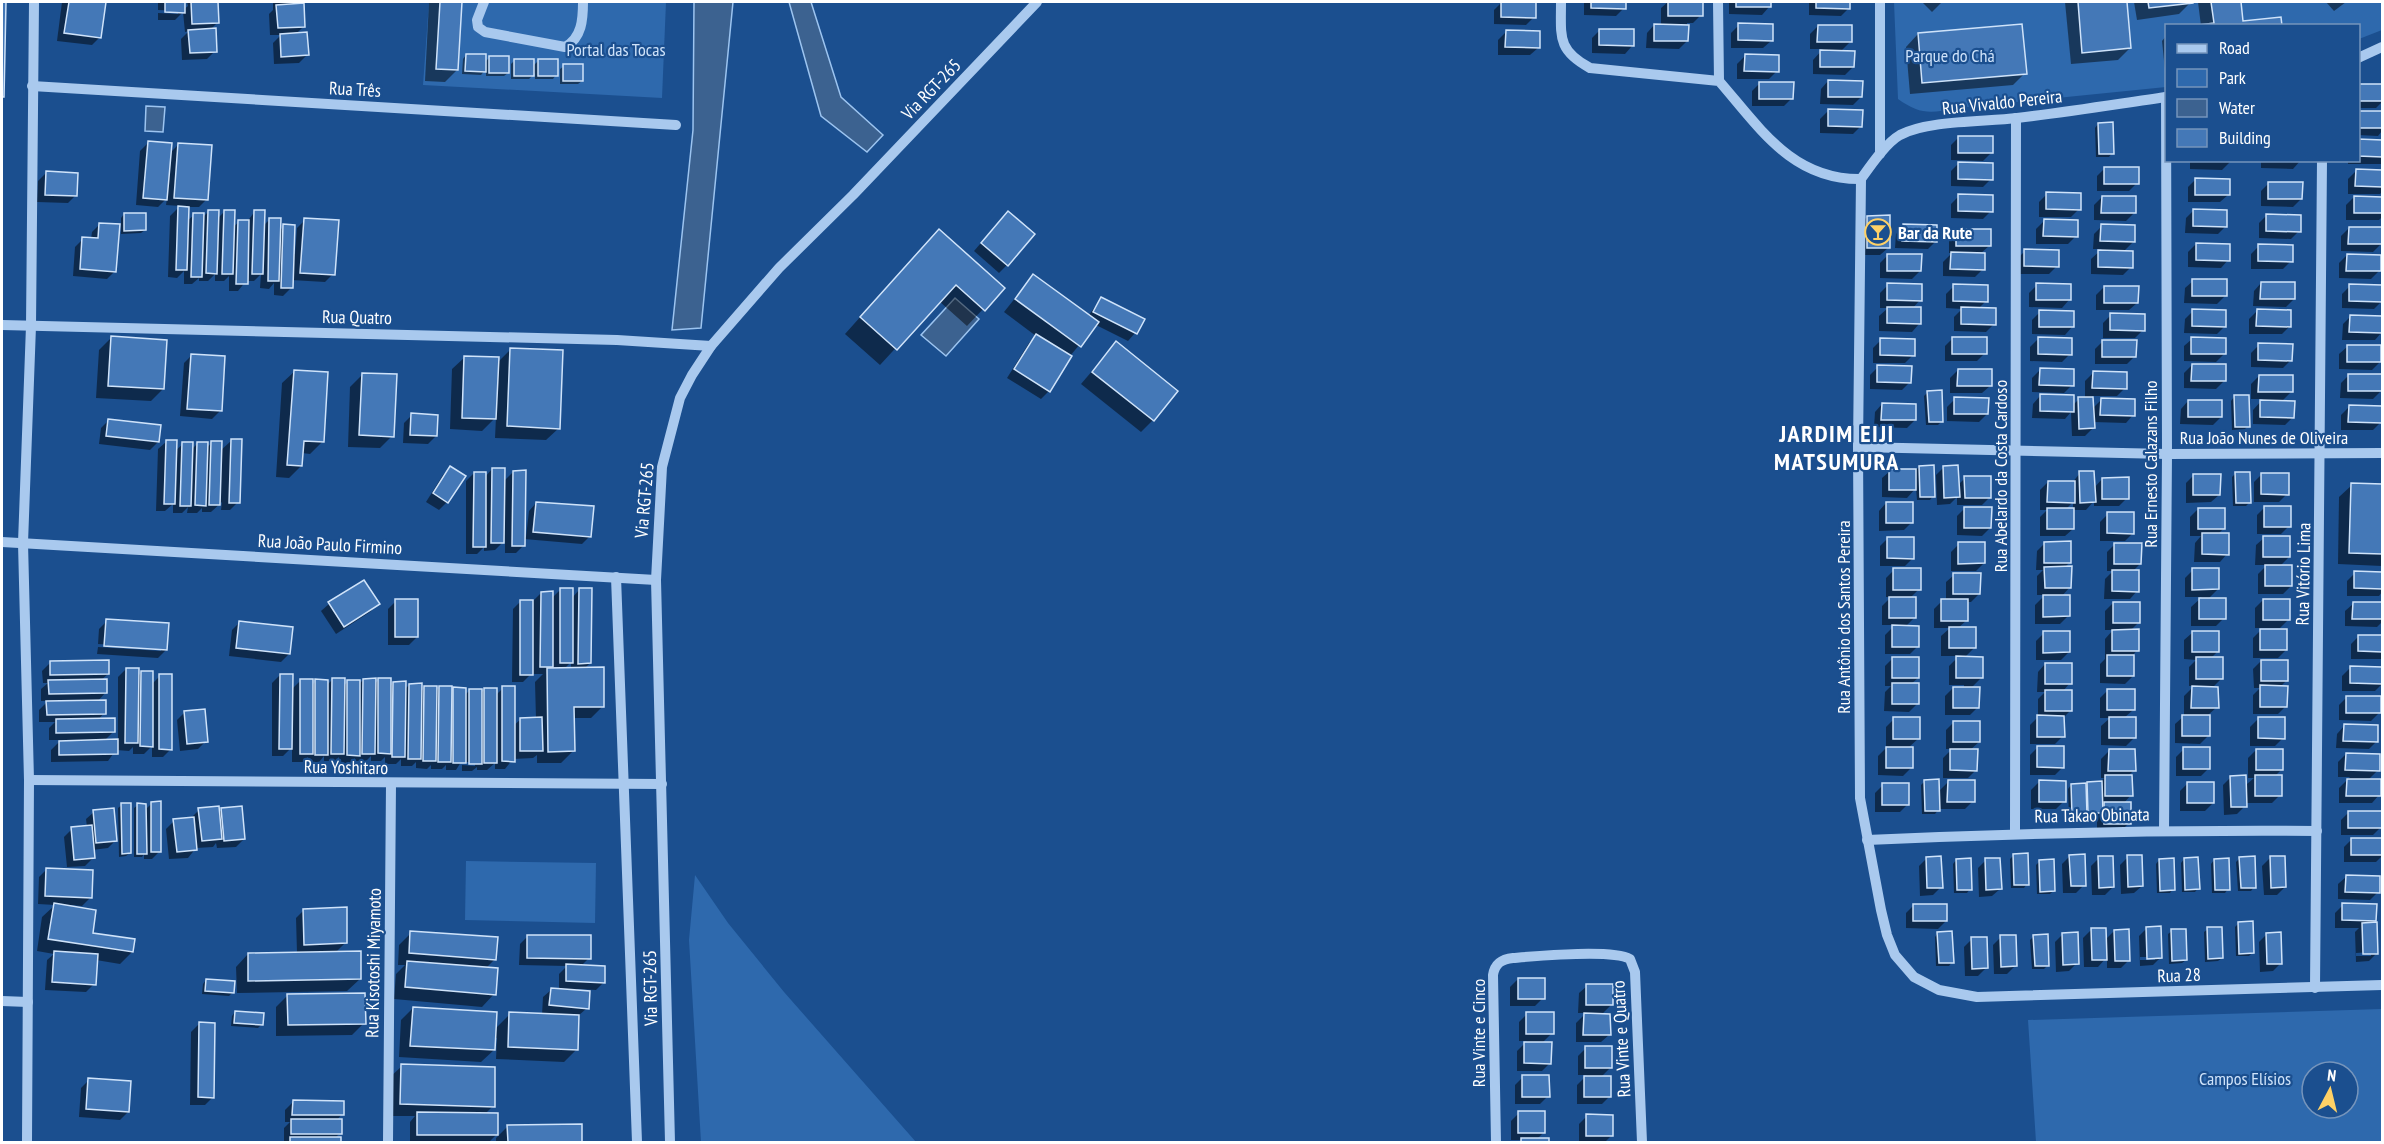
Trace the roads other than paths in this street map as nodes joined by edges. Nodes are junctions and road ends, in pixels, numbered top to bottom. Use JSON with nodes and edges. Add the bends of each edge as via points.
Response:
{"nodes":[{"id":1,"x":34,"y":2,"type":"edge"},
{"id":2,"x":484,"y":2,"type":"edge"},
{"id":3,"x":583,"y":2,"type":"edge"},
{"id":4,"x":1037,"y":2,"type":"edge"},
{"id":5,"x":1561,"y":2,"type":"edge"},
{"id":6,"x":1718,"y":2,"type":"edge"},
{"id":7,"x":1880,"y":2,"type":"edge"},
{"id":8,"x":2382,"y":47,"type":"edge"},
{"id":9,"x":2360,"y":56,"type":"edge"},
{"id":10,"x":1719,"y":81,"type":"junction"},
{"id":11,"x":32,"y":87,"type":"junction"},
{"id":12,"x":2165,"y":97,"type":"edge"},
{"id":13,"x":2016,"y":118,"type":"junction"},
{"id":14,"x":676,"y":125,"type":"dead end"},
{"id":15,"x":1880,"y":154,"type":"junction"},
{"id":16,"x":2166,"y":162,"type":"edge"},
{"id":17,"x":2322,"y":162,"type":"edge"},
{"id":18,"x":1861,"y":179,"type":"junction"},
{"id":19,"x":2,"y":325,"type":"edge"},
{"id":20,"x":31,"y":326,"type":"junction"},
{"id":21,"x":711,"y":346,"type":"junction"},
{"id":22,"x":1858,"y":447,"type":"junction"},
{"id":23,"x":2017,"y":450,"type":"junction"},
{"id":24,"x":2321,"y":453,"type":"junction"},
{"id":25,"x":2382,"y":453,"type":"edge"},
{"id":26,"x":2167,"y":454,"type":"junction"},
{"id":27,"x":2,"y":542,"type":"edge"},
{"id":28,"x":23,"y":543,"type":"junction"},
{"id":29,"x":616,"y":577,"type":"junction"},
{"id":30,"x":656,"y":580,"type":"junction"},
{"id":31,"x":29,"y":780,"type":"junction"},
{"id":32,"x":622,"y":783,"type":"junction"},
{"id":33,"x":391,"y":784,"type":"junction"},
{"id":34,"x":662,"y":784,"type":"junction"},
{"id":35,"x":2164,"y":830,"type":"junction"},
{"id":36,"x":2317,"y":831,"type":"junction"},
{"id":37,"x":2015,"y":833,"type":"junction"},
{"id":38,"x":1867,"y":840,"type":"junction"},
{"id":39,"x":1607,"y":954,"type":"joint"},
{"id":40,"x":2382,"y":985,"type":"edge"},
{"id":41,"x":2315,"y":987,"type":"junction"},
{"id":42,"x":1977,"y":998,"type":"joint"},
{"id":43,"x":2,"y":1001,"type":"edge"},
{"id":44,"x":28,"y":1002,"type":"junction"},
{"id":45,"x":27,"y":1143,"type":"edge"},
{"id":46,"x":388,"y":1143,"type":"edge"},
{"id":47,"x":637,"y":1143,"type":"edge"},
{"id":48,"x":670,"y":1143,"type":"edge"},
{"id":49,"x":1496,"y":1143,"type":"edge"},
{"id":50,"x":1642,"y":1143,"type":"edge"}],
"edges":[{"from":1,"to":11,"type":"street"},
{"from":2,"to":3,"type":"street","via":[[477,20],[478,27],[485,32],[566,47],[580,31]]},
{"from":4,"to":21,"type":"street","name":"Via RGT-265","via":[[779,268]]},
{"from":5,"to":10,"type":"street","via":[[1564,47],[1574,59],[1590,68]]},
{"from":6,"to":10,"type":"street"},
{"from":7,"to":15,"type":"street"},
{"from":8,"to":9,"type":"street"},
{"from":10,"to":18,"type":"street","via":[[1772,141],[1806,168],[1836,178]]},
{"from":11,"to":14,"type":"street","name":"Rua Três"},
{"from":11,"to":20,"type":"street"},
{"from":12,"to":13,"type":"street","name":"Rua Vivaldo Pereira"},
{"from":13,"to":15,"type":"street","name":"Rua Vivaldo Pereira","via":[[1911,130],[1898,136]]},
{"from":13,"to":23,"type":"street","name":"Rua Abelardo da Costa Cardoso"},
{"from":15,"to":18,"type":"street","name":"Rua Vivaldo Pereira"},
{"from":16,"to":26,"type":"street","name":"Rua Ernesto Calazans Filho"},
{"from":17,"to":24,"type":"street","name":"Rua Vitório Lima"},
{"from":18,"to":22,"type":"street","name":"Rua Antônio dos Santos Pereira"},
{"from":19,"to":20,"type":"street","name":"Rua Quatro"},
{"from":20,"to":21,"type":"street","name":"Rua Quatro","via":[[616,340]]},
{"from":20,"to":28,"type":"street"},
{"from":21,"to":30,"type":"street","name":"Via RGT-265","via":[[680,398],[671,427],[662,467]]},
{"from":22,"to":23,"type":"street","name":"Rua João Nunes de Oliveira"},
{"from":22,"to":38,"type":"street","name":"Rua Antônio dos Santos Pereira","via":[[1860,798]]},
{"from":23,"to":26,"type":"street","name":"Rua João Nunes de Oliveira"},
{"from":23,"to":37,"type":"street","name":"Rua Abelardo da Costa Cardoso"},
{"from":24,"to":25,"type":"street","name":"Rua João Nunes de Oliveira"},
{"from":24,"to":26,"type":"street","name":"Rua João Nunes de Oliveira"},
{"from":24,"to":36,"type":"street","name":"Rua Vitório Lima"},
{"from":26,"to":35,"type":"street","name":"Rua Ernesto Calazans Filho"},
{"from":27,"to":28,"type":"street","name":"Rua João Paulo Firmino"},
{"from":28,"to":29,"type":"street","name":"Rua João Paulo Firmino"},
{"from":28,"to":31,"type":"street"},
{"from":29,"to":30,"type":"street","name":"Rua João Paulo Firmino"},
{"from":29,"to":32,"type":"street"},
{"from":30,"to":34,"type":"street","name":"Via RGT-265"},
{"from":31,"to":33,"type":"street","name":"Rua Yoshitaro"},
{"from":31,"to":44,"type":"street"},
{"from":32,"to":33,"type":"street","name":"Rua Yoshitaro"},
{"from":32,"to":34,"type":"street","name":"Rua Yoshitaro"},
{"from":32,"to":47,"type":"street"},
{"from":33,"to":46,"type":"street","name":"Rua Kisotoshi Miyamoto"},
{"from":34,"to":48,"type":"street","name":"Via RGT-265"},
{"from":35,"to":36,"type":"street","name":"Rua Takao Obinata"},
{"from":35,"to":37,"type":"street","name":"Rua Takao Obinata"},
{"from":36,"to":41,"type":"street","name":"Rua Vitório Lima"},
{"from":37,"to":38,"type":"street","name":"Rua Takao Obinata"},
{"from":38,"to":42,"type":"street","name":"Rua Antônio dos Santos Pereira","via":[[1885,927],[1895,955],[1914,977],[1939,990]]},
{"from":39,"to":49,"type":"street","name":"Rua Vinte e Cinco","via":[[1513,958],[1497,964],[1493,975]]},
{"from":39,"to":50,"type":"street","name":"Rua Vinte e Quatro","via":[[1630,959],[1635,972]]},
{"from":40,"to":41,"type":"street","name":"Rua 28"},
{"from":41,"to":42,"type":"street","name":"Rua 28"},
{"from":43,"to":44,"type":"street"},
{"from":44,"to":45,"type":"street"}]}
